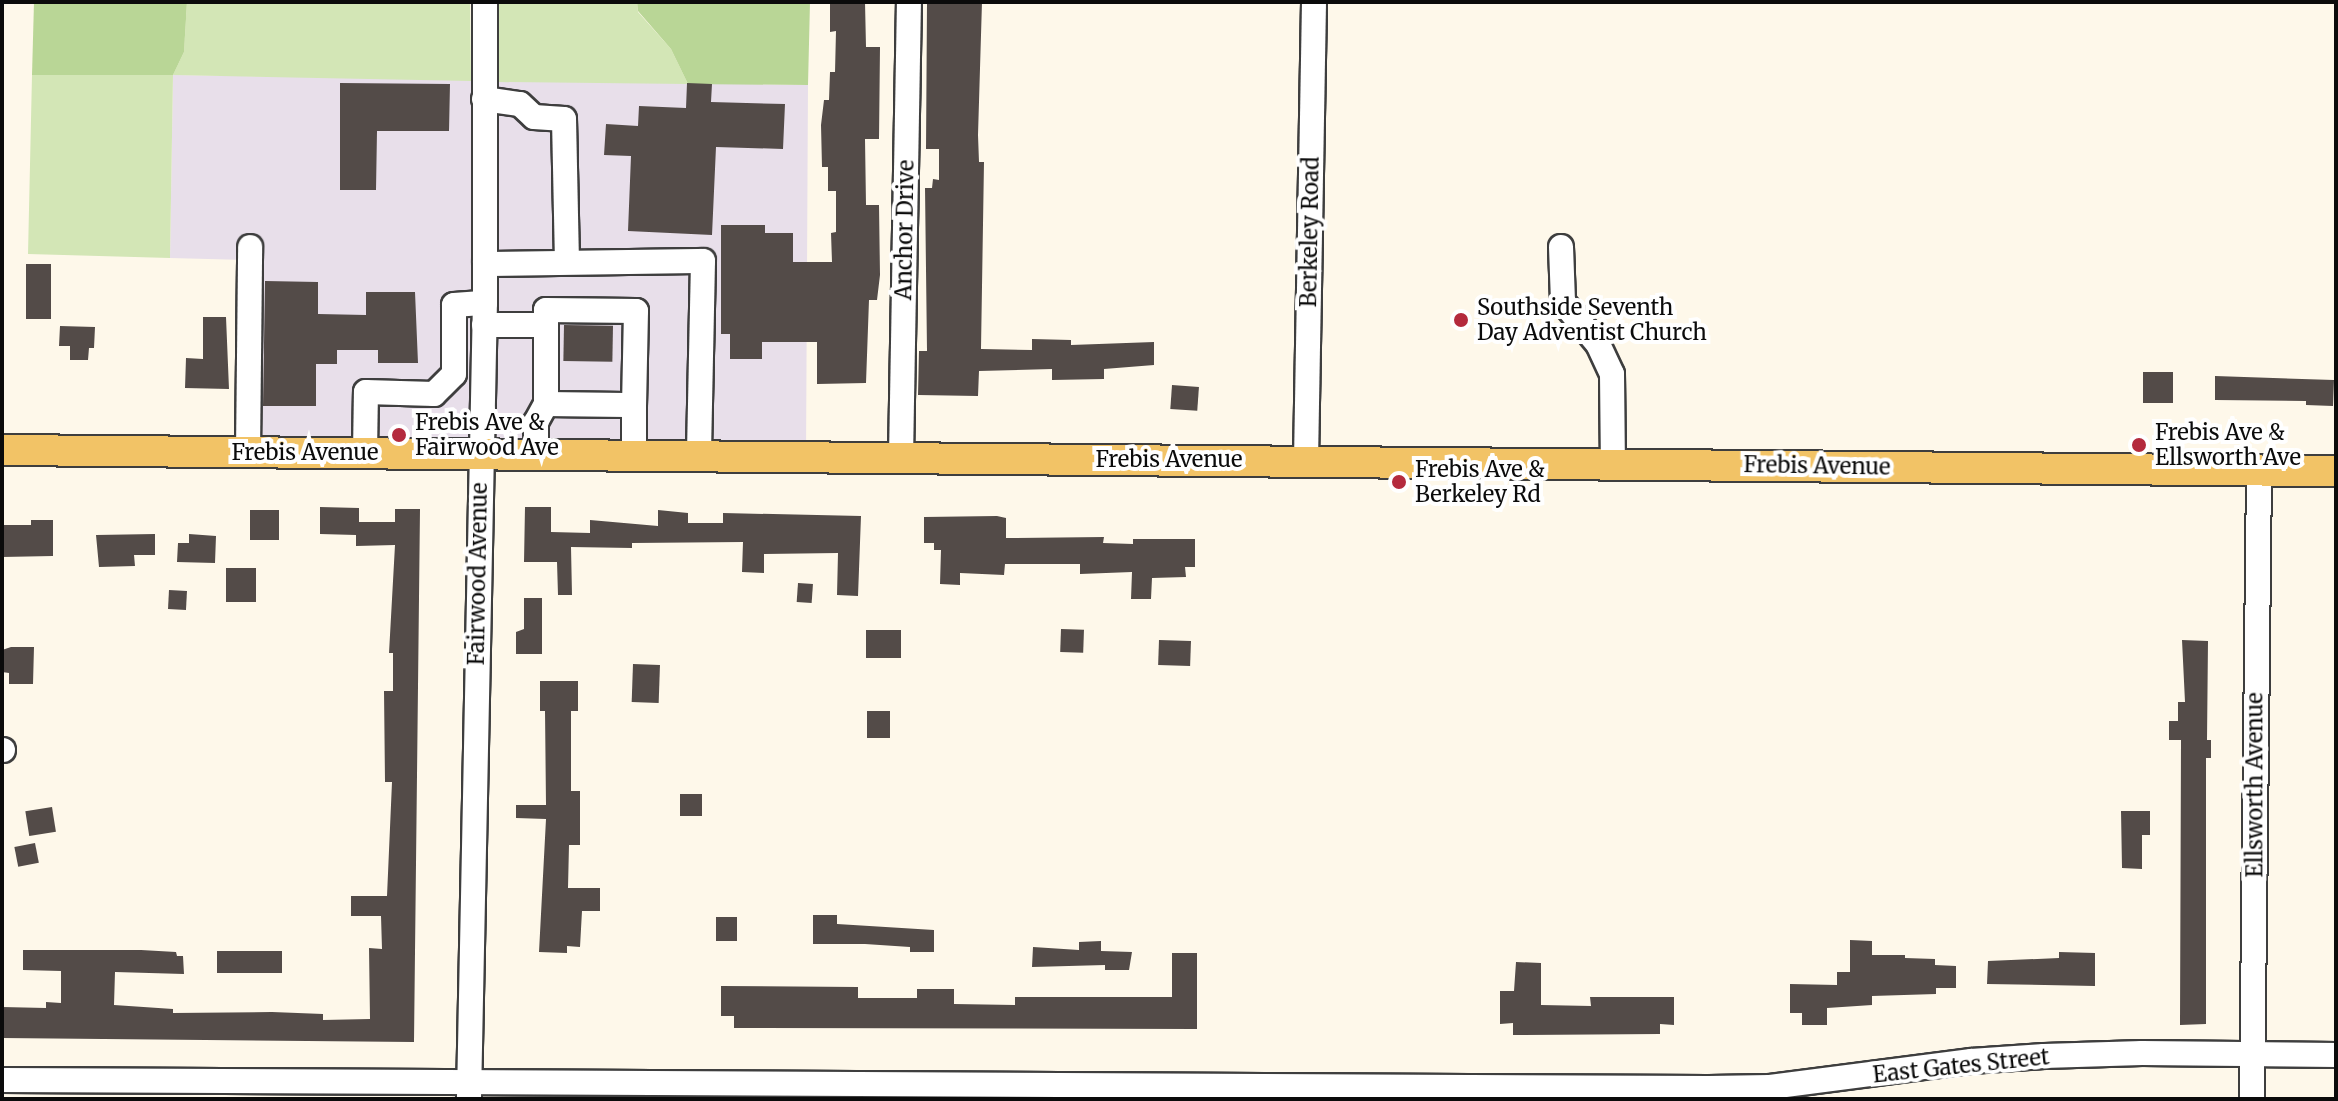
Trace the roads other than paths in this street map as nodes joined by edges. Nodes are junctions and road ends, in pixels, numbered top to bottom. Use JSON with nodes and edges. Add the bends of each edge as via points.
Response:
{"nodes":[{"id":1,"x":485,"y":2,"type":"edge"},
{"id":2,"x":909,"y":2,"type":"edge"},
{"id":3,"x":1314,"y":2,"type":"edge"},
{"id":4,"x":484,"y":99,"type":"junction"},
{"id":5,"x":250,"y":247,"type":"dead end"},
{"id":6,"x":1561,"y":247,"type":"dead end"},
{"id":7,"x":567,"y":261,"type":"junction"},
{"id":8,"x":485,"y":264,"type":"junction"},
{"id":9,"x":484,"y":314,"type":"junction"},
{"id":10,"x":546,"y":325,"type":"junction"},
{"id":11,"x":546,"y":404,"type":"junction"},
{"id":12,"x":634,"y":406,"type":"junction"},
{"id":13,"x":2,"y":450,"type":"edge"},
{"id":14,"x":248,"y":453,"type":"junction"},
{"id":15,"x":365,"y":453,"type":"junction"},
{"id":16,"x":482,"y":454,"type":"junction"},
{"id":17,"x":536,"y":455,"type":"junction"},
{"id":18,"x":634,"y":456,"type":"junction"},
{"id":19,"x":699,"y":457,"type":"junction"},
{"id":20,"x":901,"y":458,"type":"junction"},
{"id":21,"x":1306,"y":461,"type":"junction"},
{"id":22,"x":1613,"y":464,"type":"junction"},
{"id":23,"x":2259,"y":471,"type":"junction"},
{"id":24,"x":2336,"y":471,"type":"edge"},
{"id":25,"x":2253,"y":1054,"type":"junction"},
{"id":26,"x":2336,"y":1055,"type":"edge"},
{"id":27,"x":2,"y":1080,"type":"edge"},
{"id":28,"x":469,"y":1091,"type":"edge"},
{"id":29,"x":1383,"y":1094,"type":"edge"},
{"id":30,"x":1709,"y":1094,"type":"edge"},
{"id":31,"x":2252,"y":1099,"type":"edge"}],
"edges":[{"from":1,"to":4,"type":"street","name":"Fairwood Avenue"},
{"from":2,"to":20,"type":"street","name":"Anchor Drive"},
{"from":3,"to":21,"type":"street","name":"Berkeley Road"},
{"from":4,"to":7,"type":"street","via":[[520,104],[534,117],[564,119]]},
{"from":4,"to":8,"type":"street","name":"Fairwood Avenue"},
{"from":5,"to":14,"type":"street"},
{"from":6,"to":22,"type":"street","via":[[1563,302],[1598,344],[1612,374]]},
{"from":7,"to":8,"type":"street"},
{"from":7,"to":19,"type":"street","via":[[703,261]]},
{"from":8,"to":9,"type":"street","name":"Fairwood Avenue"},
{"from":9,"to":10,"type":"street"},
{"from":9,"to":15,"type":"street","via":[[454,305],[454,374],[434,394],[366,392]]},
{"from":9,"to":16,"type":"street","name":"Fairwood Avenue"},
{"from":10,"to":11,"type":"street"},
{"from":10,"to":12,"type":"street","via":[[546,310],[636,311]]},
{"from":11,"to":12,"type":"street"},
{"from":11,"to":17,"type":"street","via":[[536,422]]},
{"from":12,"to":18,"type":"street"},
{"from":13,"to":14,"type":"main road","name":"Frebis Avenue"},
{"from":14,"to":15,"type":"main road","name":"Frebis Avenue"},
{"from":15,"to":16,"type":"main road","name":"Frebis Avenue"},
{"from":16,"to":17,"type":"main road","name":"Frebis Avenue"},
{"from":16,"to":28,"type":"street","name":"Fairwood Avenue"},
{"from":17,"to":18,"type":"main road","name":"Frebis Avenue"},
{"from":18,"to":19,"type":"main road","name":"Frebis Avenue"},
{"from":19,"to":20,"type":"main road","name":"Frebis Avenue"},
{"from":20,"to":21,"type":"main road","name":"Frebis Avenue"},
{"from":21,"to":22,"type":"main road","name":"Frebis Avenue"},
{"from":22,"to":23,"type":"main road","name":"Frebis Avenue"},
{"from":23,"to":24,"type":"main road","name":"Frebis Avenue"},
{"from":23,"to":25,"type":"street","name":"Ellsworth Avenue"},
{"from":25,"to":26,"type":"street","name":"East Gates Street"},
{"from":25,"to":30,"type":"street","name":"East Gates Street","via":[[1971,1061]]},
{"from":25,"to":31,"type":"street","name":"Ellsworth Avenue"},
{"from":27,"to":28,"type":"street","name":"East Gates Street"},
{"from":28,"to":29,"type":"street","name":"East Gates Street"},
{"from":29,"to":30,"type":"street","name":"East Gates Street"}]}
